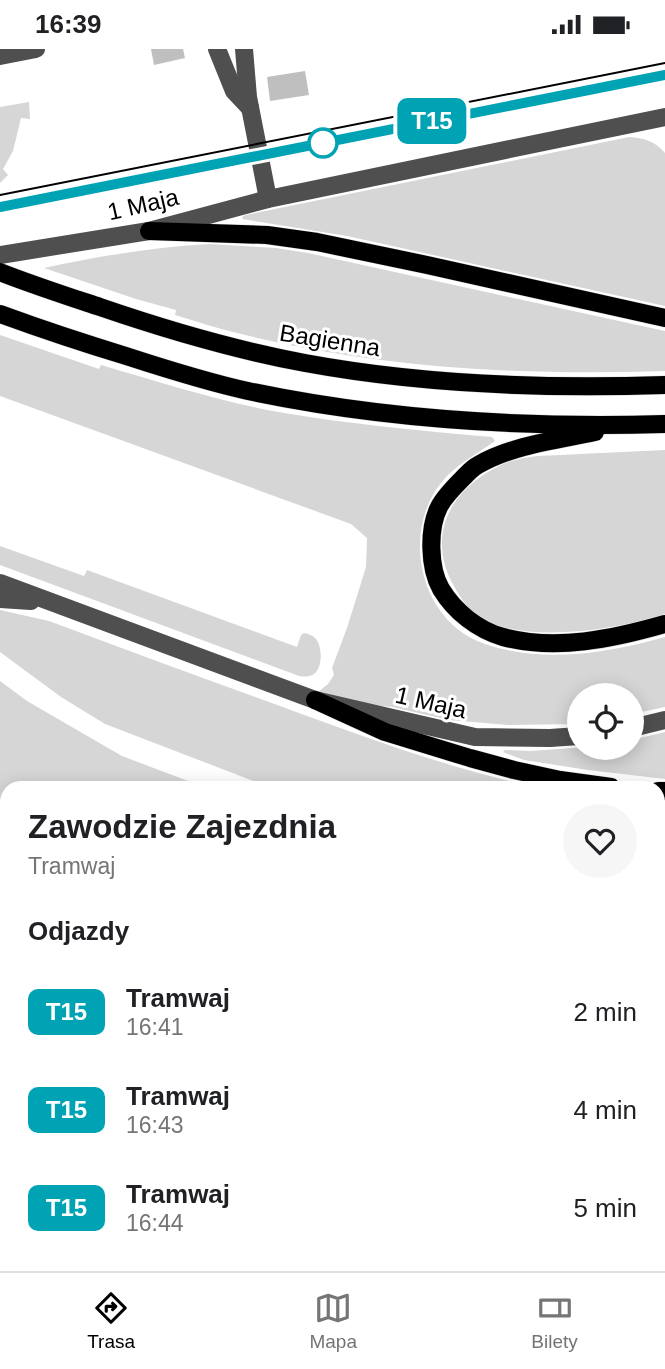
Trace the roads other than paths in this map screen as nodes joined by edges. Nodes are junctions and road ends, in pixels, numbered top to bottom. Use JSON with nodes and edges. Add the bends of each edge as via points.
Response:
{"nodes":[{"id":1,"x":36,"y":49,"type":"edge"},
{"id":2,"x":217,"y":49,"type":"edge"},
{"id":3,"x":244,"y":49,"type":"edge"},
{"id":4,"x":0,"y":57,"type":"edge"},
{"id":5,"x":250,"y":108,"type":"junction"},
{"id":6,"x":665,"y":117,"type":"edge"},
{"id":7,"x":268,"y":199,"type":"junction"},
{"id":8,"x":149,"y":231,"type":"junction"},
{"id":9,"x":0,"y":255,"type":"edge"},
{"id":10,"x":0,"y":272,"type":"edge"},
{"id":11,"x":0,"y":314,"type":"edge"},
{"id":12,"x":665,"y":318,"type":"edge"},
{"id":13,"x":665,"y":385,"type":"edge"},
{"id":14,"x":665,"y":424,"type":"edge"},
{"id":15,"x":630,"y":425,"type":"junction"},
{"id":16,"x":0,"y":583,"type":"edge"},
{"id":17,"x":0,"y":599,"type":"edge"},
{"id":18,"x":52,"y":603,"type":"junction"},
{"id":19,"x":665,"y":624,"type":"edge"},
{"id":20,"x":315,"y":700,"type":"junction"},
{"id":21,"x":665,"y":720,"type":"edge"},
{"id":22,"x":644,"y":725,"type":"edge"},
{"id":23,"x":567,"y":737,"type":"edge"},
{"id":24,"x":567,"y":781,"type":"edge"}],
"edges":[{"from":1,"to":4,"type":"street"},
{"from":2,"to":5,"type":"street","via":[[234,92]]},
{"from":3,"to":5,"type":"street"},
{"from":5,"to":7,"type":"street"},
{"from":6,"to":7,"type":"street","name":"1 Maja"},
{"from":7,"to":8,"type":"street","name":"1 Maja"},
{"from":8,"to":9,"type":"street","name":"1 Maja"},
{"from":8,"to":12,"type":"main road","via":[[267,235],[317,242]]},
{"from":10,"to":13,"type":"main road","name":"Bagienna","via":[[146,323],[266,355],[344,369],[485,384]]},
{"from":11,"to":15,"type":"main road","via":[[185,374],[295,400],[475,421]]},
{"from":14,"to":15,"type":"main road"},
{"from":15,"to":19,"type":"main road","via":[[528,446],[476,466],[439,507],[431,534],[432,560],[440,588],[456,608],[480,628],[503,636],[579,643]]},
{"from":16,"to":18,"type":"street","name":"1 Maja"},
{"from":17,"to":18,"type":"street"},
{"from":18,"to":20,"type":"street","name":"1 Maja"},
{"from":20,"to":23,"type":"street","name":"1 Maja","via":[[475,737]]},
{"from":20,"to":24,"type":"main road","via":[[385,732]]},
{"from":21,"to":22,"type":"street"}]}
